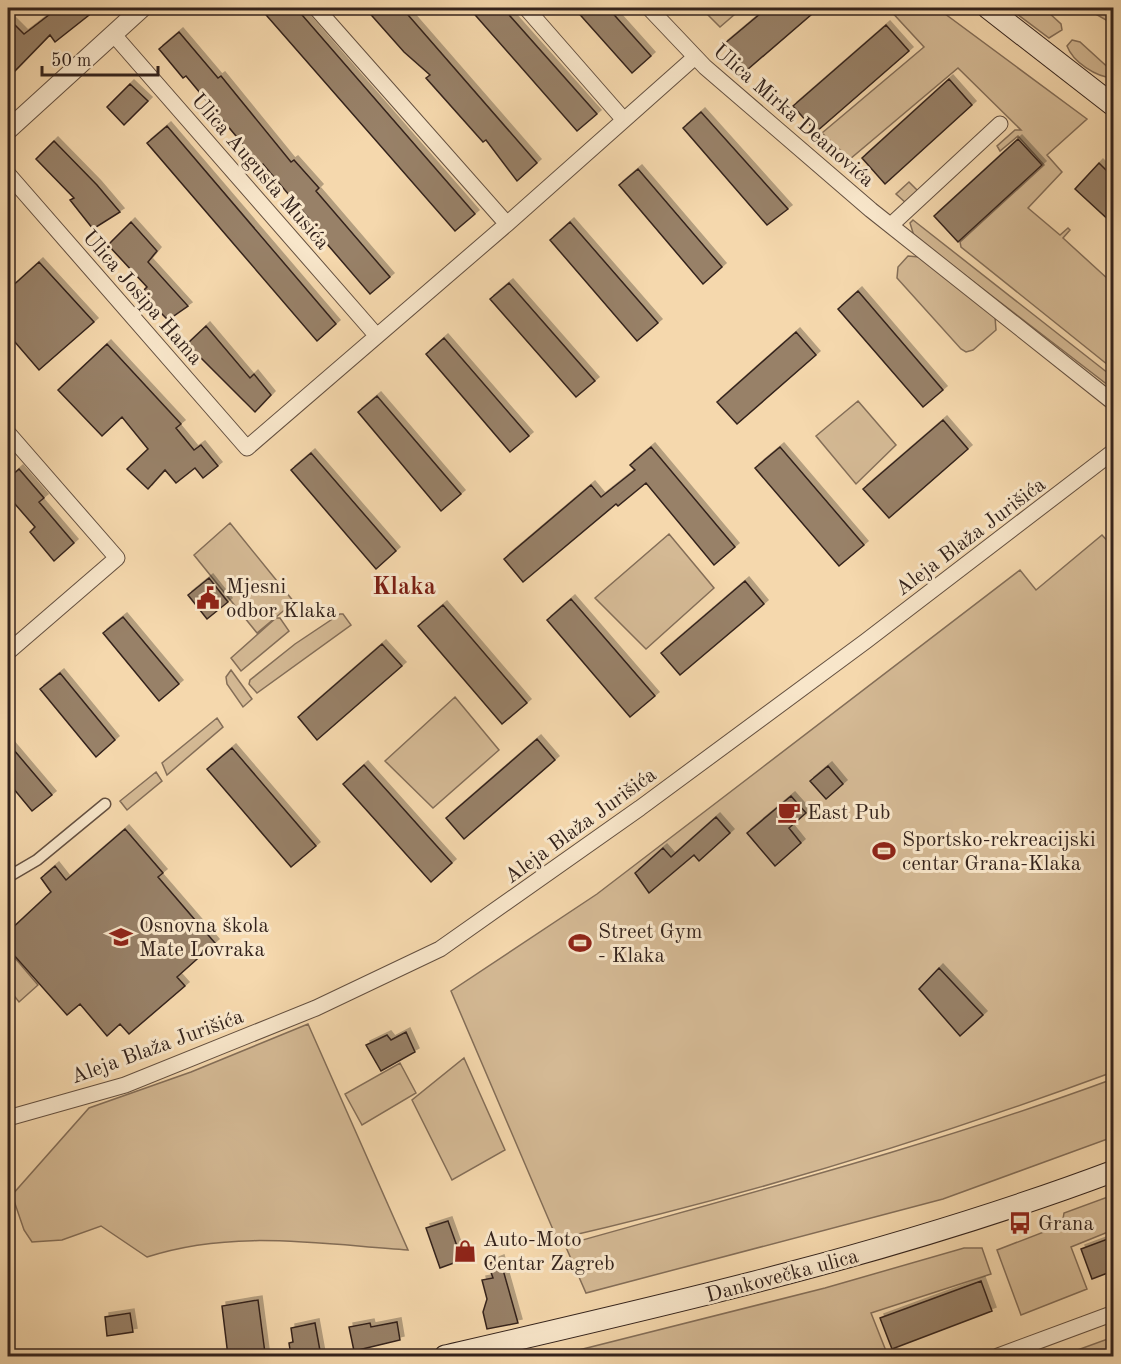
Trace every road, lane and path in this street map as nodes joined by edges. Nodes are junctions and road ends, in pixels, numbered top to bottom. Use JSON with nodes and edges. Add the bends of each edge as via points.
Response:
{"nodes":[{"id":1,"x":142,"y":8,"type":"edge"},
{"id":2,"x":316,"y":8,"type":"edge"},
{"id":3,"x":526,"y":8,"type":"edge"},
{"id":4,"x":649,"y":8,"type":"edge"},
{"id":5,"x":988,"y":8,"type":"edge"},
{"id":6,"x":114,"y":35,"type":"junction"},
{"id":7,"x":695,"y":57,"type":"junction"},
{"id":8,"x":1113,"y":106,"type":"edge"},
{"id":9,"x":624,"y":120,"type":"junction"},
{"id":10,"x":1000,"y":124,"type":"dead end"},
{"id":11,"x":8,"y":130,"type":"edge"},
{"id":12,"x":8,"y":174,"type":"edge"},
{"id":13,"x":507,"y":224,"type":"junction"},
{"id":14,"x":891,"y":225,"type":"junction"},
{"id":15,"x":376,"y":334,"type":"junction"},
{"id":16,"x":1113,"y":403,"type":"edge"},
{"id":17,"x":8,"y":433,"type":"edge"},
{"id":18,"x":1113,"y":451,"type":"edge"},
{"id":19,"x":8,"y":652,"type":"edge"},
{"id":20,"x":105,"y":804,"type":"dead end"},
{"id":21,"x":8,"y":877,"type":"edge"},
{"id":22,"x":8,"y":1118,"type":"edge"},
{"id":23,"x":1113,"y":1171,"type":"edge"},
{"id":24,"x":1113,"y":1313,"type":"edge"},
{"id":25,"x":445,"y":1356,"type":"edge"},
{"id":26,"x":998,"y":1356,"type":"edge"}],
"edges":[{"from":1,"to":6,"type":"street"},
{"from":2,"to":13,"type":"street"},
{"from":3,"to":9,"type":"street"},
{"from":4,"to":7,"type":"street","name":"Ulica Mirka Deanovića"},
{"from":5,"to":8,"type":"main road"},
{"from":6,"to":11,"type":"street"},
{"from":6,"to":15,"type":"street","name":"Ulica Augusta Musića"},
{"from":7,"to":9,"type":"street"},
{"from":7,"to":14,"type":"street","name":"Ulica Mirka Deanovića"},
{"from":9,"to":13,"type":"street"},
{"from":10,"to":14,"type":"street"},
{"from":12,"to":15,"type":"street","name":"Ulica Josipa Hama","via":[[247,448]]},
{"from":13,"to":15,"type":"street"},
{"from":14,"to":16,"type":"street","name":"Ulica Mirka Deanovića"},
{"from":17,"to":19,"type":"street","via":[[117,558]]},
{"from":18,"to":22,"type":"street","name":"Aleja Blaža Jurišića","via":[[653,799],[440,950],[316,1008],[124,1085]]},
{"from":20,"to":21,"type":"street","via":[[37,860]]},
{"from":23,"to":25,"type":"main road","name":"Dankovečka ulica","via":[[844,1260]]},
{"from":24,"to":26,"type":"street"}]}
